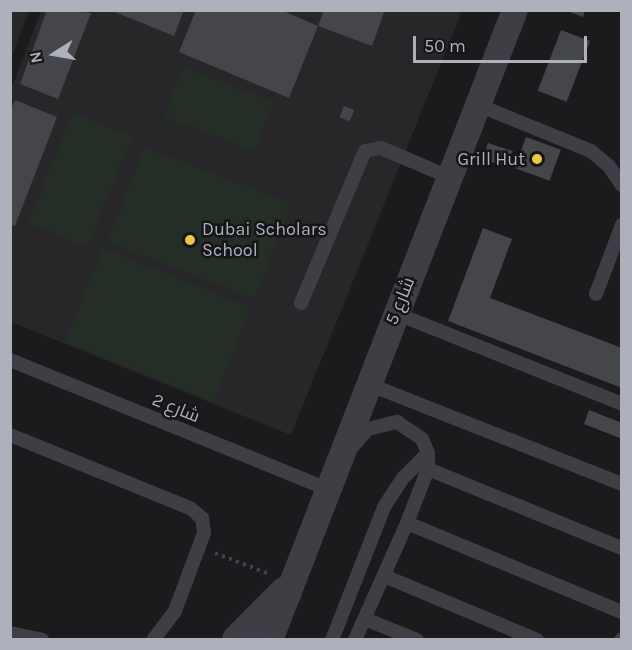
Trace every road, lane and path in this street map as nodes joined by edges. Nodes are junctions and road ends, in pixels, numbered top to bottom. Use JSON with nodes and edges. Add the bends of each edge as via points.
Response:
{"nodes":[{"id":1,"x":515,"y":10,"type":"edge"},
{"id":2,"x":478,"y":105,"type":"junction"},
{"id":3,"x":449,"y":177,"type":"junction"},
{"id":4,"x":621,"y":185,"type":"edge"},
{"id":5,"x":621,"y":225,"type":"edge"},
{"id":6,"x":596,"y":294,"type":"dead end"},
{"id":7,"x":301,"y":303,"type":"dead end"},
{"id":8,"x":396,"y":314,"type":"junction"},
{"id":9,"x":10,"y":360,"type":"edge"},
{"id":10,"x":368,"y":384,"type":"junction"},
{"id":11,"x":621,"y":404,"type":"edge"},
{"id":12,"x":10,"y":435,"type":"edge"},
{"id":13,"x":428,"y":453,"type":"junction"},
{"id":14,"x":428,"y":468,"type":"junction"},
{"id":15,"x":621,"y":484,"type":"edge"},
{"id":16,"x":327,"y":489,"type":"junction"},
{"id":17,"x":407,"y":524,"type":"junction"},
{"id":18,"x":199,"y":548,"type":"junction"},
{"id":19,"x":621,"y":548,"type":"edge"},
{"id":20,"x":384,"y":576,"type":"junction"},
{"id":21,"x":288,"y":586,"type":"junction"},
{"id":22,"x":621,"y":612,"type":"edge"},
{"id":23,"x":365,"y":619,"type":"junction"},
{"id":24,"x":10,"y":633,"type":"edge"},
{"id":25,"x":42,"y":639,"type":"edge"},
{"id":26,"x":153,"y":639,"type":"edge"},
{"id":27,"x":238,"y":639,"type":"edge"},
{"id":28,"x":255,"y":639,"type":"edge"},
{"id":29,"x":270,"y":639,"type":"edge"},
{"id":30,"x":332,"y":639,"type":"edge"},
{"id":31,"x":355,"y":639,"type":"edge"},
{"id":32,"x":417,"y":639,"type":"edge"},
{"id":33,"x":537,"y":639,"type":"edge"}],
"edges":[{"from":1,"to":2,"type":"street","name":"شارع 5"},
{"from":2,"to":3,"type":"street","name":"شارع 5"},
{"from":2,"to":4,"type":"lane","via":[[591,151],[609,166]]},
{"from":3,"to":7,"type":"lane","via":[[381,148],[365,151]]},
{"from":3,"to":8,"type":"street","name":"شارع 5"},
{"from":5,"to":6,"type":"lane"},
{"from":8,"to":10,"type":"street","name":"شارع 5"},
{"from":8,"to":11,"type":"lane"},
{"from":9,"to":16,"type":"lane","name":"شارع 2"},
{"from":10,"to":15,"type":"lane"},
{"from":10,"to":16,"type":"street","name":"شارع 5"},
{"from":12,"to":18,"type":"lane","via":[[197,512],[205,525]]},
{"from":13,"to":14,"type":"lane"},
{"from":13,"to":16,"type":"lane","via":[[411,428],[397,422],[381,423],[357,440]]},
{"from":13,"to":30,"type":"lane","via":[[403,478],[384,507]]},
{"from":14,"to":17,"type":"lane"},
{"from":14,"to":19,"type":"lane"},
{"from":16,"to":21,"type":"street","name":"شارع 5"},
{"from":17,"to":20,"type":"lane"},
{"from":17,"to":22,"type":"lane"},
{"from":18,"to":21,"type":"path"},
{"from":18,"to":26,"type":"lane","via":[[175,611]]},
{"from":20,"to":23,"type":"lane"},
{"from":20,"to":33,"type":"lane"},
{"from":21,"to":27,"type":"street"},
{"from":21,"to":28,"type":"street","name":"شارع 5"},
{"from":21,"to":29,"type":"street","name":"شارع 5"},
{"from":23,"to":31,"type":"lane"},
{"from":23,"to":32,"type":"lane"},
{"from":24,"to":25,"type":"lane"}]}
